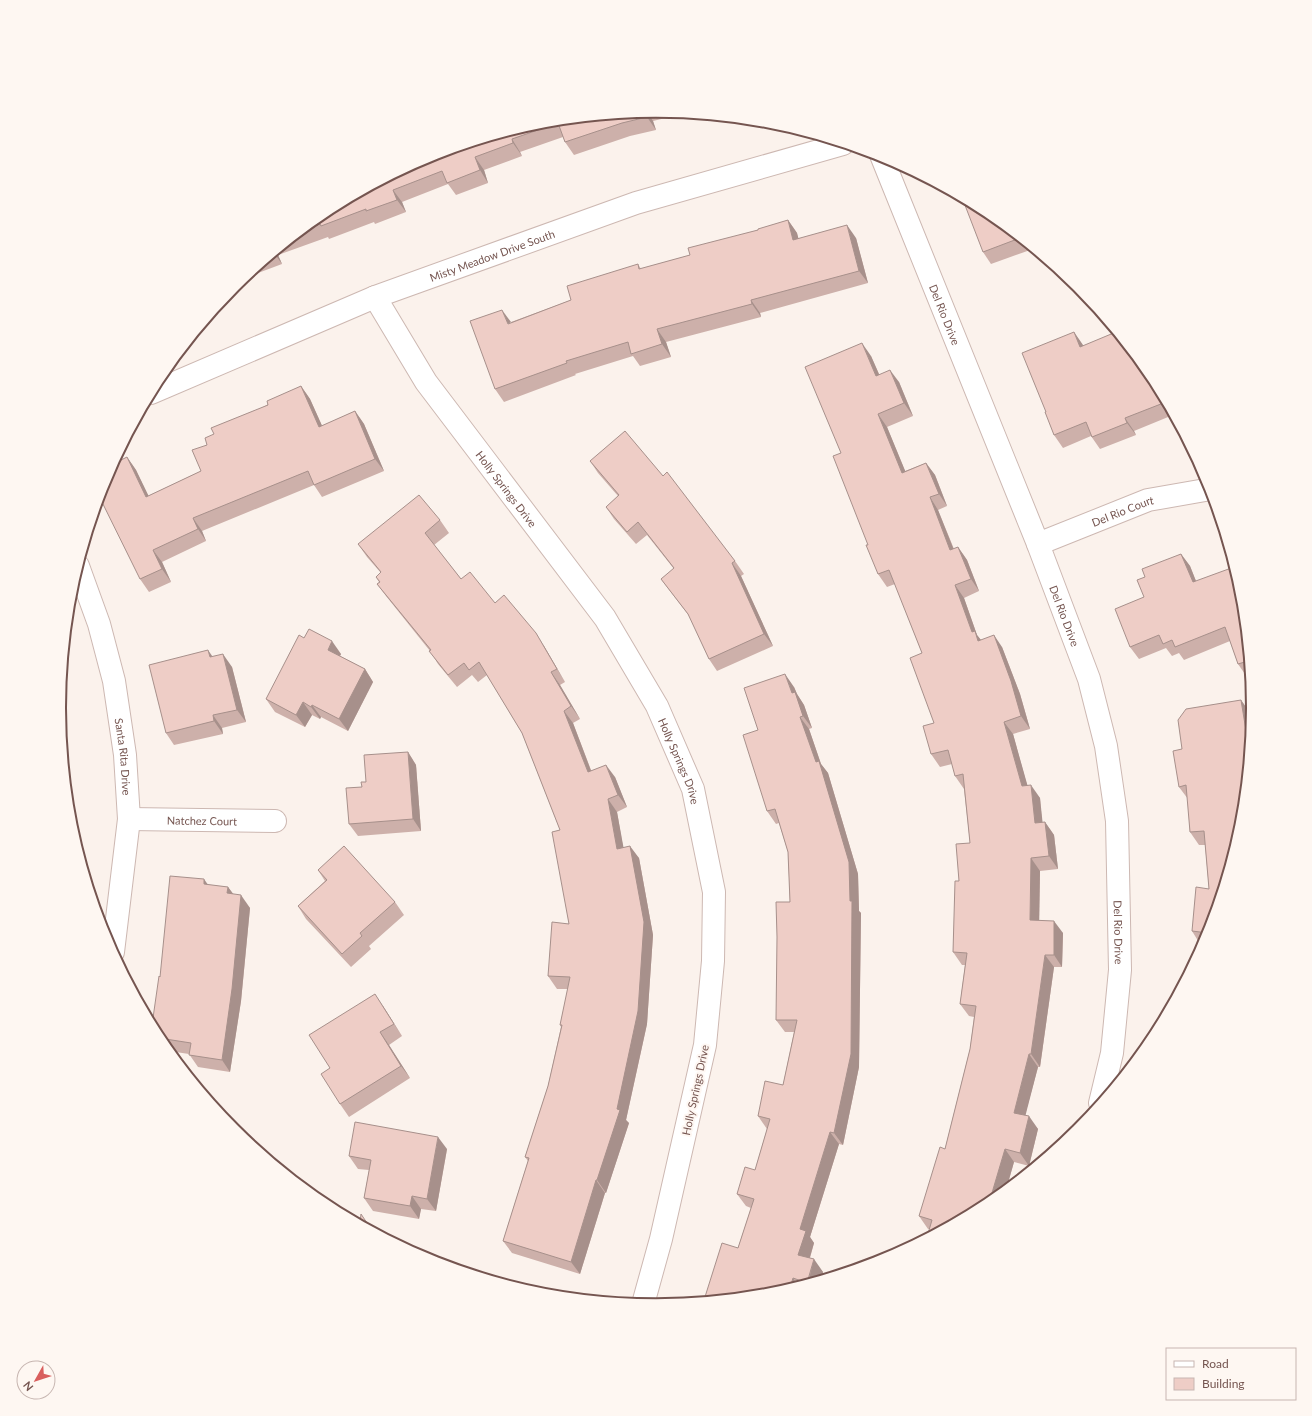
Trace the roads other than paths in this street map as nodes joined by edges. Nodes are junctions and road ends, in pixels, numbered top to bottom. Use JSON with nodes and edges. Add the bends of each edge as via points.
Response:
{"nodes":[{"id":1,"x":836,"y":146,"type":"edge"},
{"id":2,"x":884,"y":164,"type":"edge"},
{"id":3,"x":376,"y":297,"type":"junction"},
{"id":4,"x":159,"y":389,"type":"edge"},
{"id":5,"x":1204,"y":490,"type":"edge"},
{"id":6,"x":1038,"y":544,"type":"junction"},
{"id":7,"x":81,"y":575,"type":"edge"},
{"id":8,"x":128,"y":819,"type":"junction"},
{"id":9,"x":275,"y":821,"type":"dead end"},
{"id":10,"x":114,"y":941,"type":"edge"},
{"id":11,"x":1102,"y":1094,"type":"edge"},
{"id":12,"x":645,"y":1298,"type":"edge"}],
"edges":[{"from":1,"to":3,"type":"street","name":"Misty Meadow Drive South","via":[[636,203]]},
{"from":2,"to":6,"type":"street","name":"Del Rio Drive"},
{"from":3,"to":4,"type":"street","name":"Misty Meadow Drive South"},
{"from":3,"to":12,"type":"street","name":"Holly Springs Drive","via":[[426,382],[606,618],[657,706],[693,789],[714,892],[713,961],[705,1046],[661,1239]]},
{"from":5,"to":6,"type":"street","name":"Del Rio Court","via":[[1148,500]]},
{"from":6,"to":11,"type":"street","name":"Del Rio Drive","via":[[1089,679],[1106,746],[1117,821],[1120,970],[1112,1053]]},
{"from":7,"to":8,"type":"street","name":"Santa Rita Drive","via":[[114,681],[125,755]]},
{"from":8,"to":9,"type":"street","name":"Natchez Court"},
{"from":8,"to":10,"type":"street","name":"Santa Rita Drive"}]}
